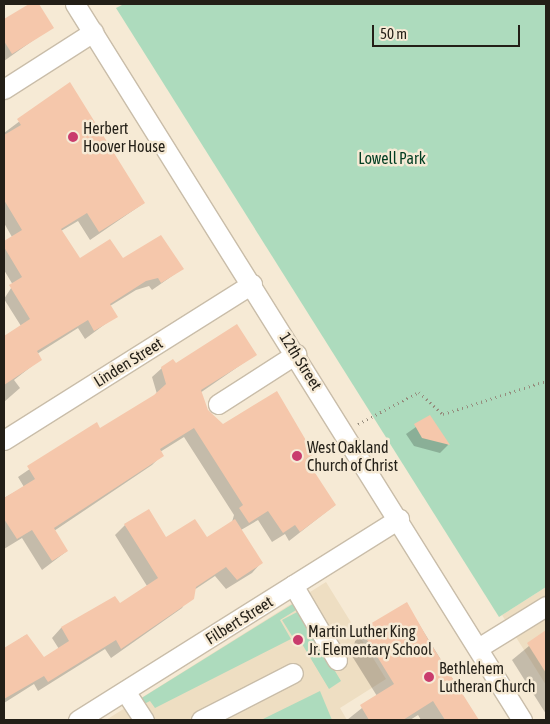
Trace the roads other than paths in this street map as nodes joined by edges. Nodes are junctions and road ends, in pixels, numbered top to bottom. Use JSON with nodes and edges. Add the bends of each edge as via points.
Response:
{"nodes":[{"id":1,"x":75,"y":4,"type":"edge"},
{"id":2,"x":93,"y":32,"type":"junction"},
{"id":3,"x":4,"y":89,"type":"edge"},
{"id":4,"x":252,"y":284,"type":"junction"},
{"id":5,"x":296,"y":354,"type":"junction"},
{"id":6,"x":218,"y":404,"type":"dead end"},
{"id":7,"x":4,"y":440,"type":"edge"},
{"id":8,"x":399,"y":519,"type":"junction"},
{"id":9,"x":293,"y":586,"type":"junction"},
{"id":10,"x":546,"y":606,"type":"edge"},
{"id":11,"x":478,"y":648,"type":"junction"},
{"id":12,"x":337,"y":660,"type":"dead end"},
{"id":13,"x":292,"y":673,"type":"dead end"},
{"id":14,"x":125,"y":691,"type":"junction"},
{"id":15,"x":78,"y":720,"type":"edge"},
{"id":16,"x":144,"y":720,"type":"edge"},
{"id":17,"x":201,"y":720,"type":"edge"},
{"id":18,"x":522,"y":720,"type":"edge"}],
"edges":[{"from":1,"to":2,"type":"street","name":"12th Street"},
{"from":2,"to":3,"type":"street"},
{"from":2,"to":4,"type":"street","name":"12th Street"},
{"from":4,"to":5,"type":"street","name":"12th Street"},
{"from":4,"to":7,"type":"street","name":"Linden Street"},
{"from":5,"to":6,"type":"street"},
{"from":5,"to":8,"type":"street","name":"12th Street"},
{"from":8,"to":9,"type":"street","name":"Filbert Street"},
{"from":8,"to":11,"type":"street","name":"12th Street"},
{"from":9,"to":12,"type":"street"},
{"from":9,"to":14,"type":"street","name":"Filbert Street"},
{"from":10,"to":11,"type":"street"},
{"from":11,"to":18,"type":"street","name":"12th Street"},
{"from":13,"to":17,"type":"street"},
{"from":14,"to":15,"type":"street","name":"Filbert Street"},
{"from":14,"to":16,"type":"street"}]}
